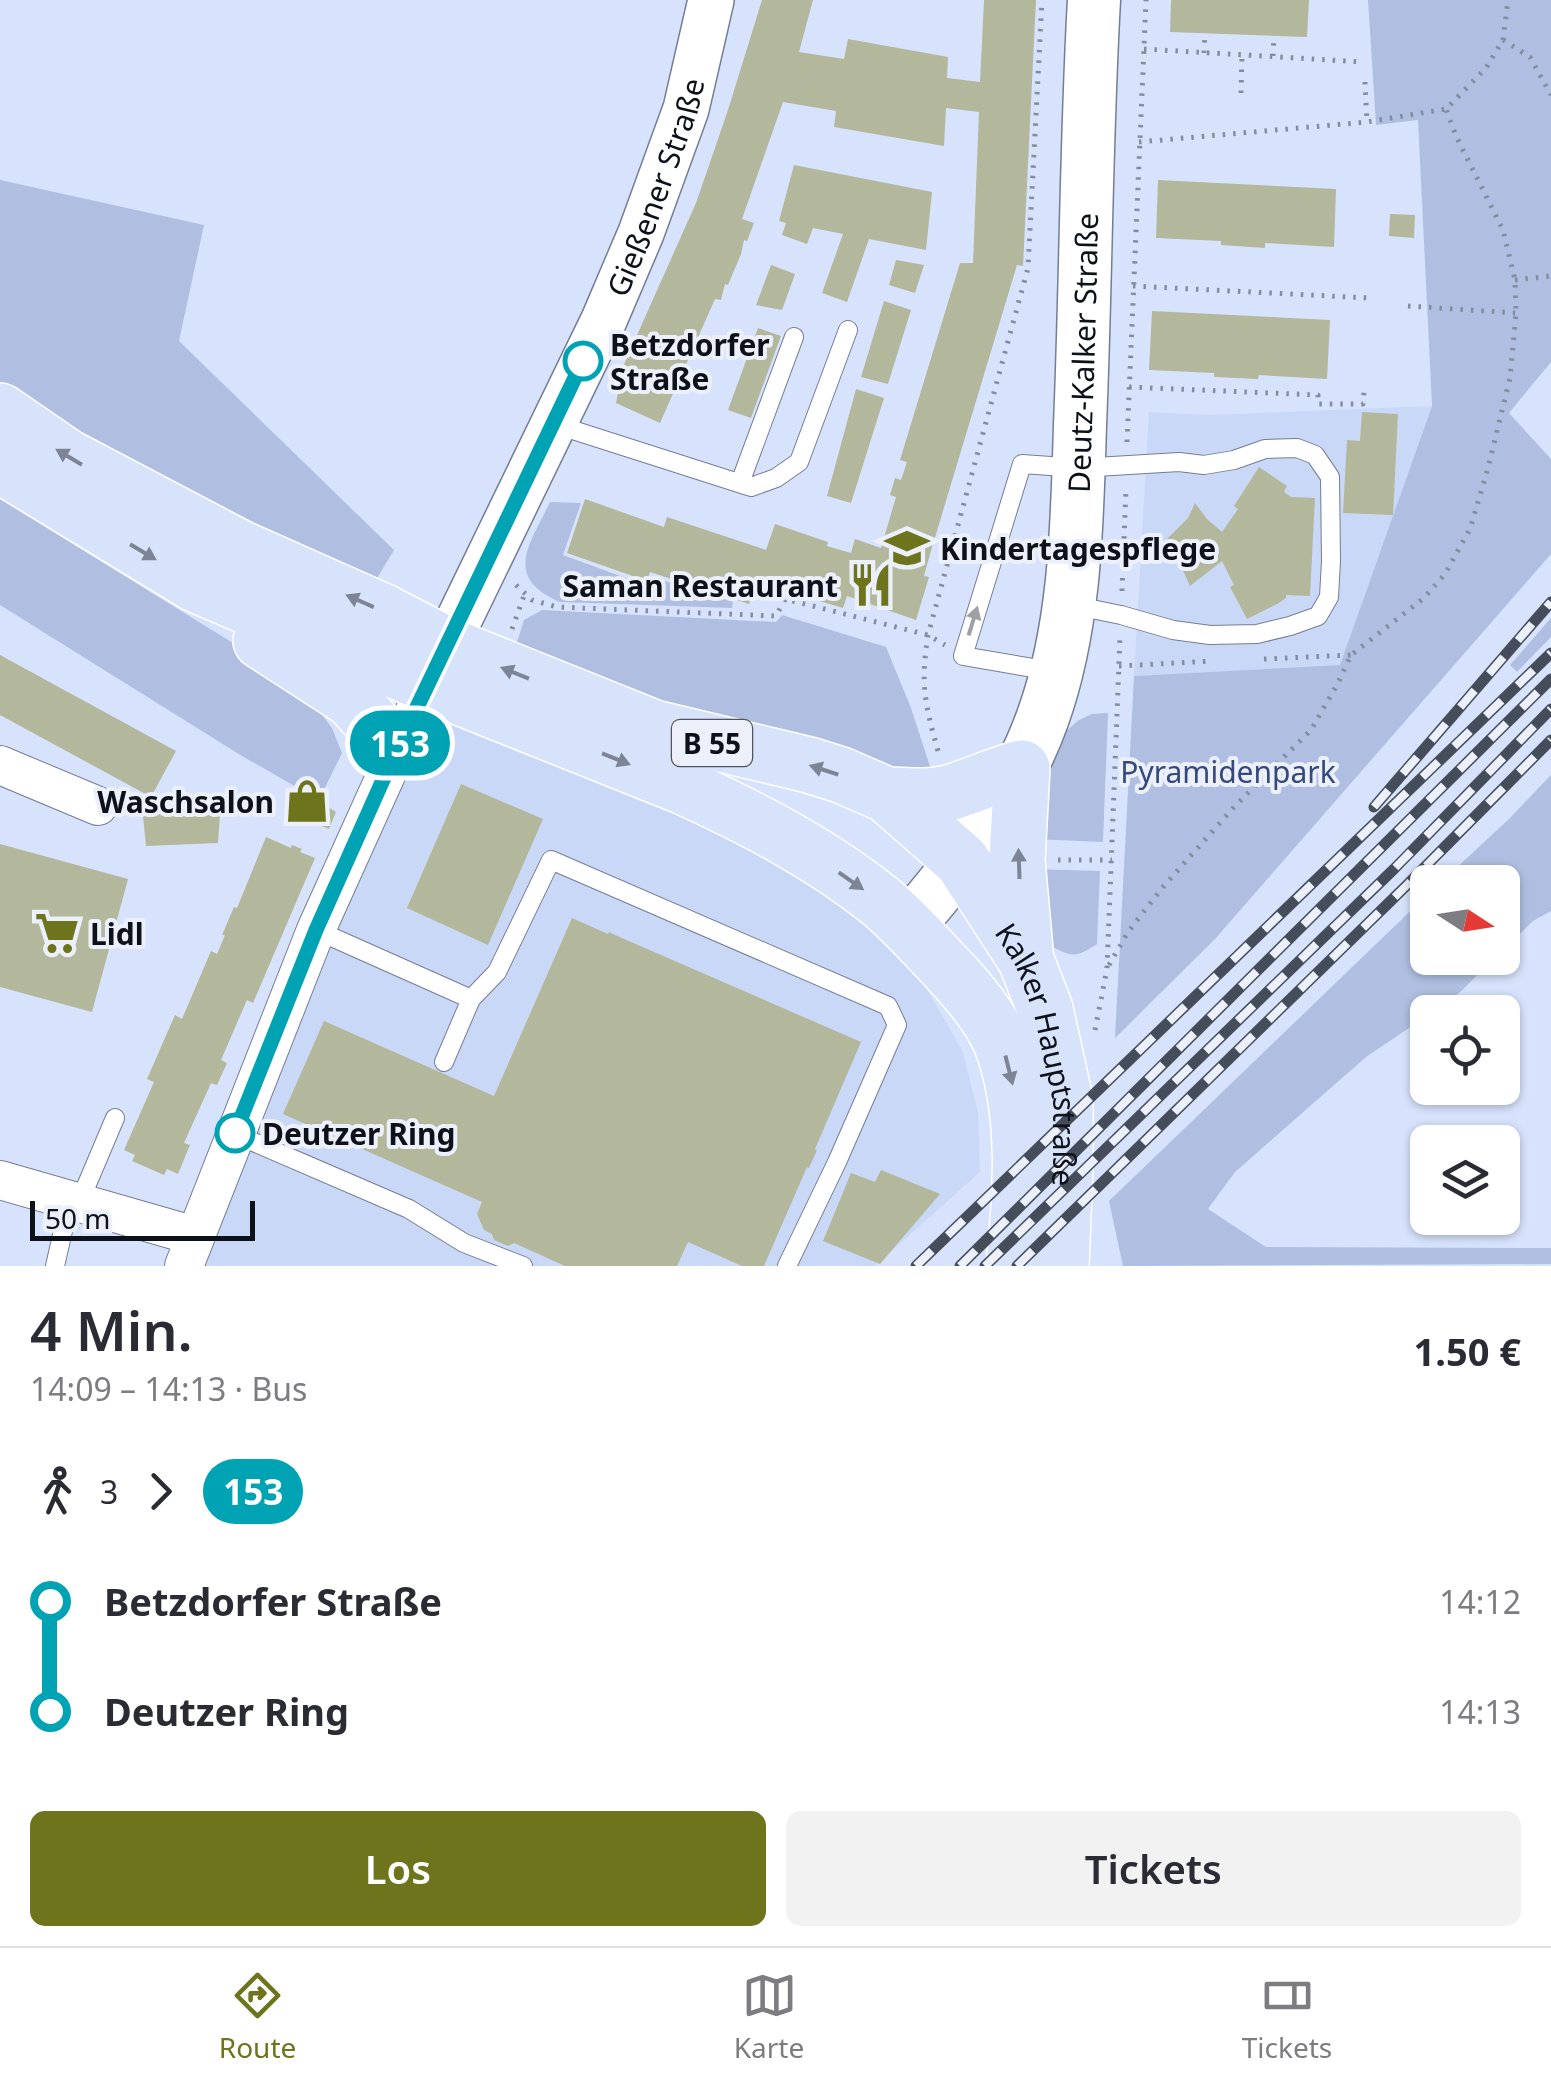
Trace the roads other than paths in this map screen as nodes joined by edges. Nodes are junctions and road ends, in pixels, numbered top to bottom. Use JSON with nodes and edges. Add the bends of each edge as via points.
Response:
{"nodes":[{"id":1,"x":712,"y":0,"type":"edge"},
{"id":2,"x":1094,"y":0,"type":"edge"},
{"id":3,"x":848,"y":330,"type":"dead end"},
{"id":4,"x":794,"y":336,"type":"dead end"},
{"id":5,"x":0,"y":411,"type":"edge"},
{"id":6,"x":553,"y":423,"type":"junction"},
{"id":7,"x":0,"y":465,"type":"edge"},
{"id":8,"x":1103,"y":467,"type":"junction"},
{"id":9,"x":740,"y":484,"type":"junction"},
{"id":10,"x":194,"y":584,"type":"junction"},
{"id":11,"x":1068,"y":604,"type":"junction"},
{"id":12,"x":437,"y":665,"type":"junction"},
{"id":13,"x":1057,"y":672,"type":"junction"},
{"id":14,"x":395,"y":753,"type":"junction"},
{"id":15,"x":0,"y":765,"type":"edge"},
{"id":16,"x":1022,"y":768,"type":"junction"},
{"id":17,"x":887,"y":795,"type":"junction"},
{"id":18,"x":98,"y":806,"type":"dead end"},
{"id":19,"x":962,"y":861,"type":"junction"},
{"id":20,"x":908,"y":926,"type":"junction"},
{"id":21,"x":316,"y":930,"type":"junction"},
{"id":22,"x":1026,"y":960,"type":"junction"},
{"id":23,"x":471,"y":999,"type":"junction"},
{"id":24,"x":444,"y":1062,"type":"dead end"},
{"id":25,"x":116,"y":1118,"type":"dead end"},
{"id":26,"x":234,"y":1134,"type":"junction"},
{"id":27,"x":0,"y":1180,"type":"edge"},
{"id":28,"x":74,"y":1202,"type":"junction"},
{"id":29,"x":189,"y":1251,"type":"edge"},
{"id":30,"x":55,"y":1266,"type":"edge"},
{"id":31,"x":523,"y":1266,"type":"edge"},
{"id":32,"x":787,"y":1266,"type":"edge"},
{"id":33,"x":1014,"y":1266,"type":"edge"},
{"id":34,"x":1061,"y":1266,"type":"edge"}],
"edges":[{"from":1,"to":6,"type":"street","name":"Gießener Straße","via":[[686,109],[647,215]]},
{"from":2,"to":8,"type":"main road","name":"Deutz-Kalker Straße","via":[[1086,288]]},
{"from":3,"to":9,"type":"lane","via":[[799,462],[776,478]]},
{"from":4,"to":9,"type":"lane"},
{"from":12,"to":5,"type":"main road","number":"B 55","one_way":true,"via":[[384,612],[240,548],[67,457]]},
{"from":6,"to":9,"type":"lane"},
{"from":6,"to":12,"type":"street","name":"Gießener Straße"},
{"from":7,"to":10,"type":"main road","number":"B 55","one_way":true},
{"from":8,"to":11,"type":"main road","name":"Deutz-Kalker Straße","via":[[1076,534]]},
{"from":8,"to":11,"type":"lane","via":[[1204,465],[1266,449],[1297,448],[1315,456],[1330,477],[1329,597],[1318,616],[1257,634],[1173,630]]},
{"from":13,"to":8,"type":"lane","one_way":true,"via":[[962,656],[1022,464]]},
{"from":10,"to":12,"type":"main road","number":"B 55"},
{"from":10,"to":14,"type":"main road","via":[[266,644],[352,700]]},
{"from":11,"to":13,"type":"main road","name":"Deutz-Kalker Straße"},
{"from":12,"to":14,"type":"street","name":"Gießener Straße"},
{"from":17,"to":12,"type":"main road","number":"B 55","one_way":true,"via":[[809,765]]},
{"from":12,"to":20,"type":"main road","number":"B 55","one_way":true,"via":[[795,842]]},
{"from":13,"to":16,"type":"main road","name":"Deutz-Kalker Straße"},
{"from":14,"to":21,"type":"street","name":"Gießener Straße"},
{"from":15,"to":18,"type":"street"},
{"from":16,"to":17,"type":"main road","via":[[950,792]]},
{"from":16,"to":19,"type":"main road","name":"Deutz-Kalker Straße"},
{"from":22,"to":16,"type":"main road","one_way":true,"via":[[1017,860]]},
{"from":17,"to":19,"type":"main road","number":"B 55"},
{"from":19,"to":20,"type":"main road","name":"Deutz-Kalker Straße"},
{"from":19,"to":22,"type":"main road","name":"Kalker Hauptstraße","number":"B 55"},
{"from":20,"to":33,"type":"main road","name":"Kalker Hauptstraße","number":"B 55","one_way":true,"via":[[963,985],[1005,1050],[1020,1140]]},
{"from":21,"to":23,"type":"lane"},
{"from":21,"to":26,"type":"street","name":"Gießener Straße"},
{"from":22,"to":34,"type":"main road","name":"Kalker Hauptstraße","number":"B 55","via":[[1045,1009],[1065,1100]]},
{"from":23,"to":24,"type":"lane"},
{"from":23,"to":32,"type":"lane","via":[[497,972],[551,860],[888,1006],[897,1025]]},
{"from":25,"to":28,"type":"lane"},
{"from":26,"to":29,"type":"street","name":"Gießener Straße"},
{"from":26,"to":31,"type":"lane"},
{"from":27,"to":28,"type":"street"},
{"from":28,"to":29,"type":"street"},
{"from":28,"to":30,"type":"lane"}]}
